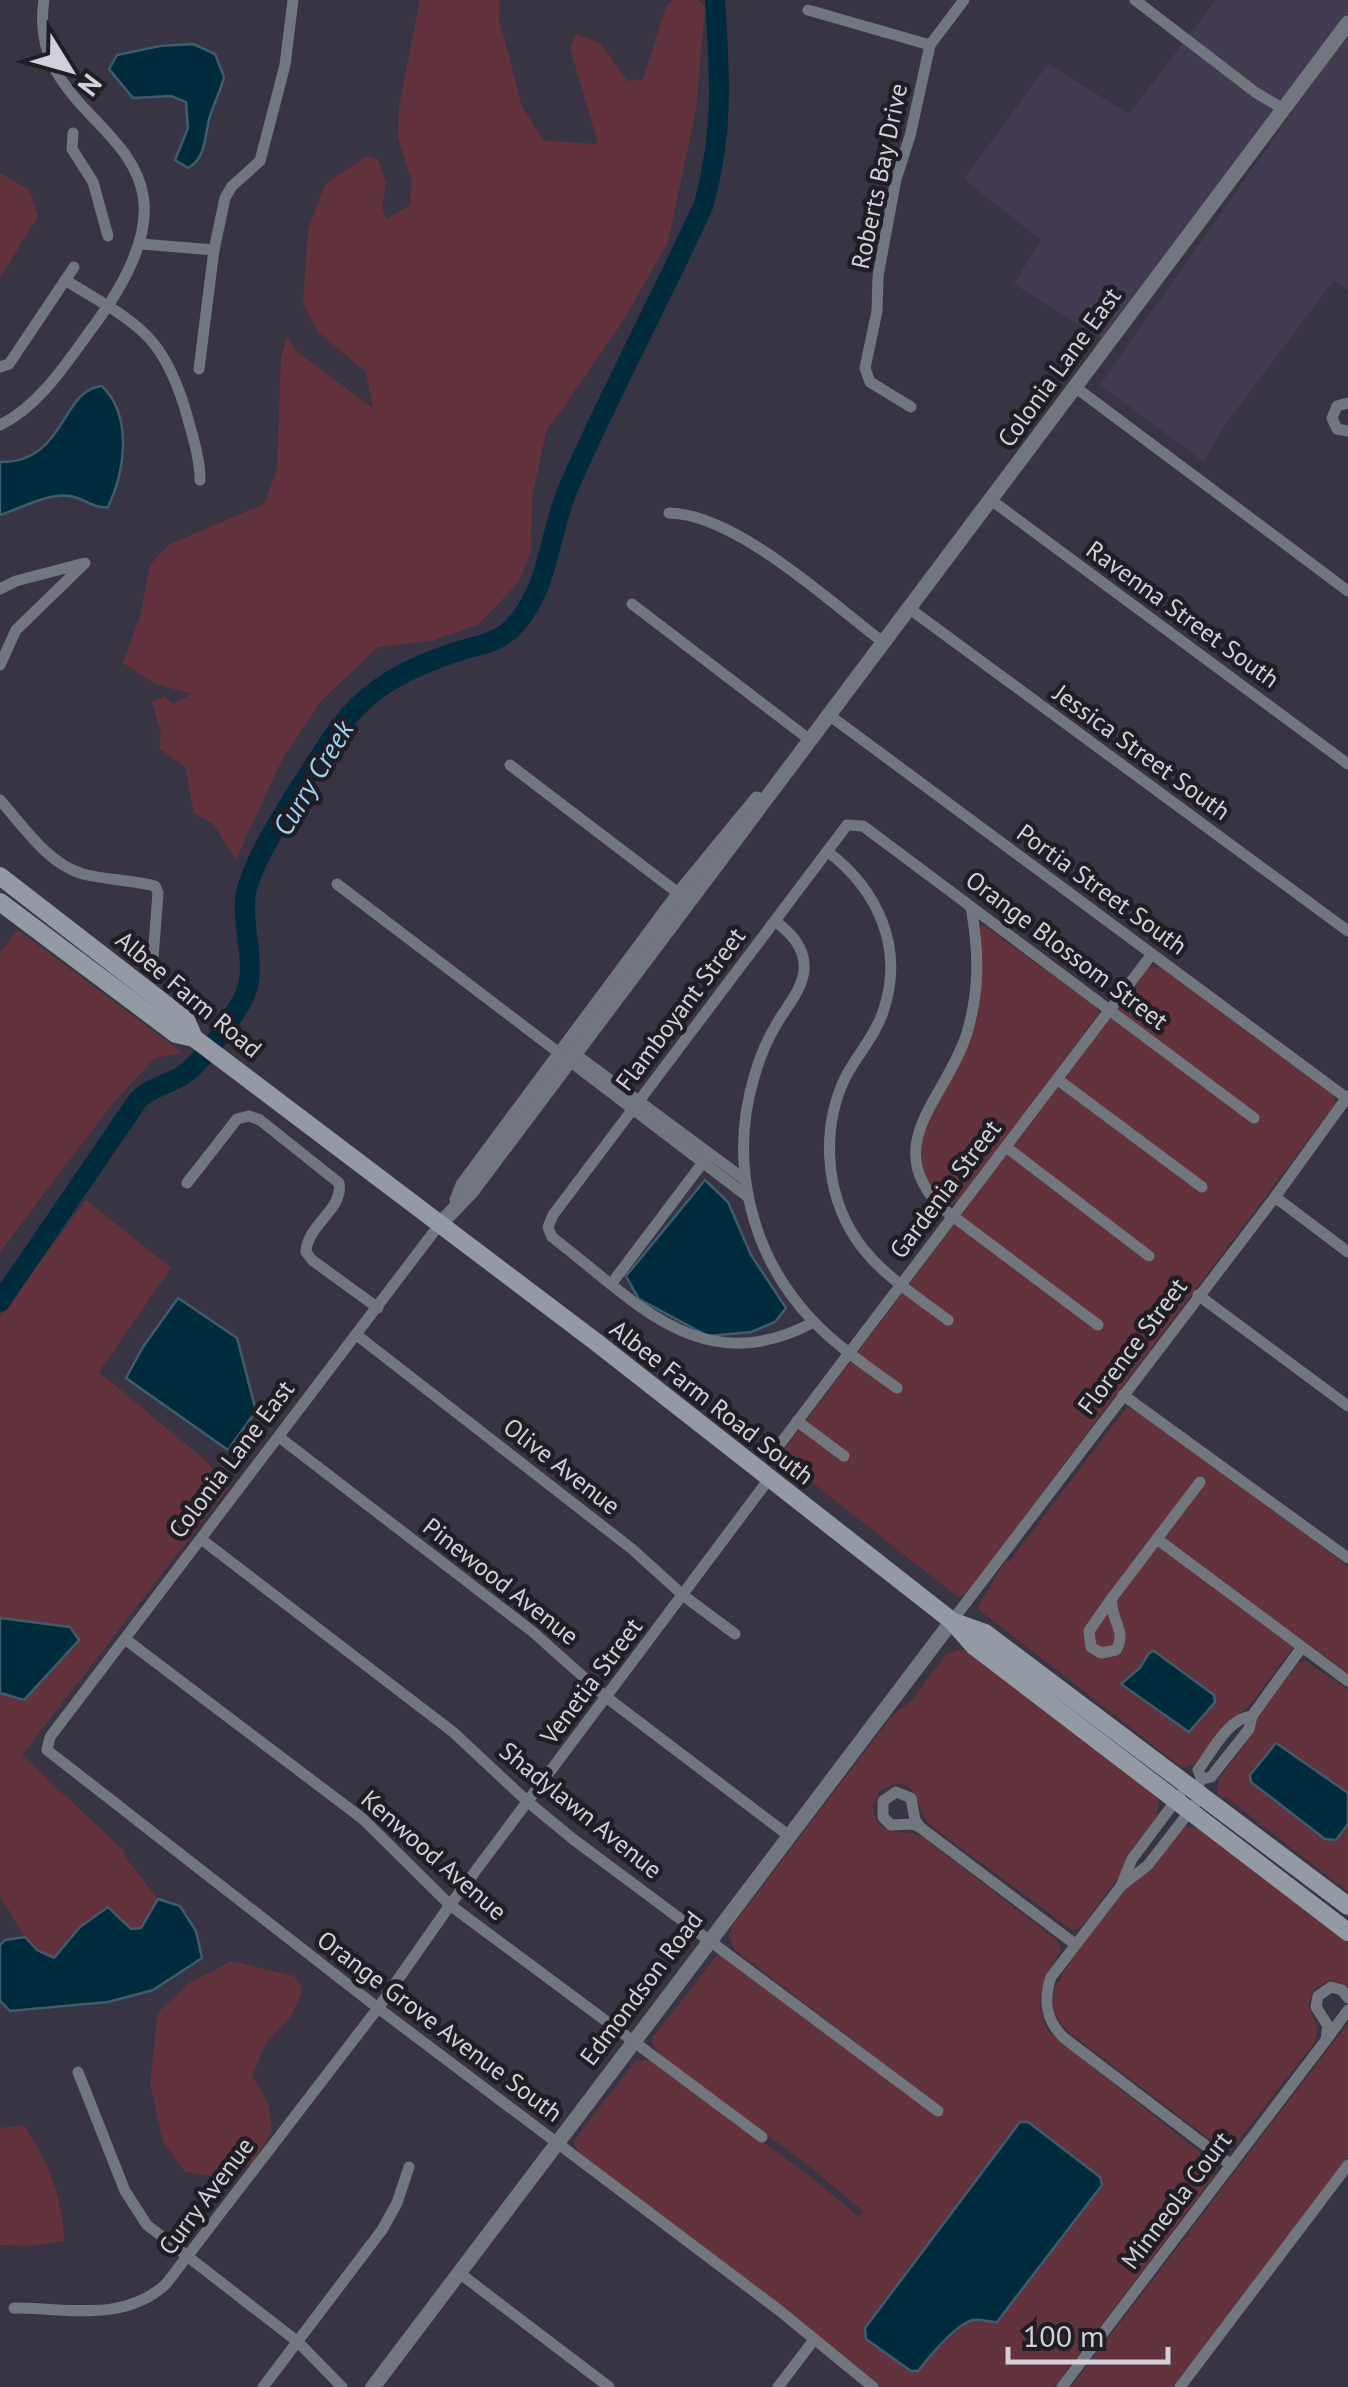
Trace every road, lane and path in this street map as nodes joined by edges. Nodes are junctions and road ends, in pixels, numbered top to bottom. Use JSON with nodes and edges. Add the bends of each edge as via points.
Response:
{"nodes":[{"id":1,"x":44,"y":0,"type":"edge"},
{"id":2,"x":293,"y":0,"type":"edge"},
{"id":3,"x":964,"y":0,"type":"edge"},
{"id":4,"x":1136,"y":0,"type":"edge"},
{"id":5,"x":808,"y":10,"type":"dead end"},
{"id":6,"x":1348,"y":23,"type":"edge"},
{"id":7,"x":930,"y":44,"type":"junction"},
{"id":8,"x":1282,"y":110,"type":"junction"},
{"id":9,"x":73,"y":132,"type":"dead end"},
{"id":10,"x":108,"y":236,"type":"dead end"},
{"id":11,"x":141,"y":244,"type":"junction"},
{"id":12,"x":214,"y":250,"type":"junction"},
{"id":13,"x":74,"y":267,"type":"dead end"},
{"id":14,"x":65,"y":280,"type":"junction"},
{"id":15,"x":108,"y":306,"type":"junction"},
{"id":16,"x":0,"y":367,"type":"edge"},
{"id":17,"x":198,"y":369,"type":"dead end"},
{"id":18,"x":1075,"y":387,"type":"junction"},
{"id":19,"x":1348,"y":403,"type":"edge"},
{"id":20,"x":912,"y":407,"type":"dead end"},
{"id":21,"x":0,"y":425,"type":"edge"},
{"id":22,"x":1348,"y":432,"type":"edge"},
{"id":23,"x":200,"y":480,"type":"dead end"},
{"id":24,"x":991,"y":500,"type":"junction"},
{"id":25,"x":669,"y":513,"type":"dead end"},
{"id":26,"x":0,"y":589,"type":"edge"},
{"id":27,"x":1348,"y":591,"type":"edge"},
{"id":28,"x":632,"y":604,"type":"dead end"},
{"id":29,"x":910,"y":609,"type":"junction"},
{"id":30,"x":884,"y":643,"type":"junction"},
{"id":31,"x":0,"y":666,"type":"edge"},
{"id":32,"x":829,"y":715,"type":"junction"},
{"id":33,"x":810,"y":740,"type":"junction"},
{"id":34,"x":1348,"y":764,"type":"edge"},
{"id":35,"x":510,"y":765,"type":"dead end"},
{"id":36,"x":0,"y":800,"type":"edge"},
{"id":37,"x":852,"y":824,"type":"joint"},
{"id":38,"x":827,"y":851,"type":"junction"},
{"id":39,"x":0,"y":876,"type":"edge"},
{"id":40,"x":337,"y":884,"type":"dead end"},
{"id":41,"x":685,"y":898,"type":"junction"},
{"id":42,"x":0,"y":902,"type":"edge"},
{"id":43,"x":971,"y":906,"type":"junction"},
{"id":44,"x":775,"y":921,"type":"junction"},
{"id":45,"x":1348,"y":931,"type":"edge"},
{"id":46,"x":1152,"y":954,"type":"junction"},
{"id":47,"x":153,"y":958,"type":"dead end"},
{"id":48,"x":1110,"y":1009,"type":"junction"},
{"id":49,"x":194,"y":1038,"type":"junction"},
{"id":50,"x":568,"y":1056,"type":"junction"},
{"id":51,"x":1057,"y":1079,"type":"junction"},
{"id":52,"x":1348,"y":1098,"type":"edge"},
{"id":53,"x":635,"y":1106,"type":"junction"},
{"id":54,"x":1254,"y":1118,"type":"dead end"},
{"id":55,"x":1006,"y":1147,"type":"junction"},
{"id":56,"x":706,"y":1158,"type":"junction"},
{"id":57,"x":744,"y":1179,"type":"junction"},
{"id":58,"x":187,"y":1184,"type":"dead end"},
{"id":59,"x":1202,"y":1187,"type":"dead end"},
{"id":60,"x":747,"y":1197,"type":"junction"},
{"id":61,"x":1275,"y":1197,"type":"junction"},
{"id":62,"x":953,"y":1216,"type":"junction"},
{"id":63,"x":440,"y":1225,"type":"junction"},
{"id":64,"x":1348,"y":1252,"type":"edge"},
{"id":65,"x":1148,"y":1256,"type":"dead end"},
{"id":66,"x":612,"y":1283,"type":"junction"},
{"id":67,"x":901,"y":1284,"type":"junction"},
{"id":68,"x":1198,"y":1295,"type":"junction"},
{"id":69,"x":378,"y":1308,"type":"junction"},
{"id":70,"x":948,"y":1320,"type":"dead end"},
{"id":71,"x":814,"y":1322,"type":"junction"},
{"id":72,"x":1098,"y":1325,"type":"dead end"},
{"id":73,"x":358,"y":1336,"type":"junction"},
{"id":74,"x":849,"y":1353,"type":"junction"},
{"id":75,"x":897,"y":1388,"type":"dead end"},
{"id":76,"x":1123,"y":1395,"type":"junction"},
{"id":77,"x":1348,"y":1406,"type":"edge"},
{"id":78,"x":797,"y":1421,"type":"junction"},
{"id":79,"x":279,"y":1436,"type":"junction"},
{"id":80,"x":774,"y":1452,"type":"dead end"},
{"id":81,"x":844,"y":1456,"type":"dead end"},
{"id":82,"x":770,"y":1479,"type":"junction"},
{"id":83,"x":1200,"y":1482,"type":"dead end"},
{"id":84,"x":201,"y":1539,"type":"junction"},
{"id":85,"x":1156,"y":1540,"type":"junction"},
{"id":86,"x":1348,"y":1558,"type":"edge"},
{"id":87,"x":684,"y":1596,"type":"junction"},
{"id":88,"x":1112,"y":1598,"type":"junction"},
{"id":89,"x":952,"y":1621,"type":"junction"},
{"id":90,"x":735,"y":1634,"type":"dead end"},
{"id":91,"x":126,"y":1639,"type":"junction"},
{"id":92,"x":1302,"y":1647,"type":"junction"},
{"id":93,"x":1348,"y":1681,"type":"edge"},
{"id":94,"x":606,"y":1697,"type":"junction"},
{"id":95,"x":1252,"y":1716,"type":"junction"},
{"id":96,"x":46,"y":1743,"type":"joint"},
{"id":97,"x":1218,"y":1744,"type":"junction"},
{"id":98,"x":1230,"y":1753,"type":"junction"},
{"id":99,"x":1197,"y":1786,"type":"junction"},
{"id":100,"x":528,"y":1802,"type":"junction"},
{"id":101,"x":1183,"y":1806,"type":"junction"},
{"id":102,"x":921,"y":1828,"type":"dead end"},
{"id":103,"x":788,"y":1835,"type":"junction"},
{"id":104,"x":1146,"y":1842,"type":"junction"},
{"id":105,"x":1158,"y":1852,"type":"junction"},
{"id":106,"x":1121,"y":1886,"type":"junction"},
{"id":107,"x":450,"y":1905,"type":"junction"},
{"id":108,"x":1348,"y":1906,"type":"edge"},
{"id":109,"x":1348,"y":1932,"type":"edge"},
{"id":110,"x":710,"y":1940,"type":"junction"},
{"id":111,"x":1075,"y":1944,"type":"junction"},
{"id":112,"x":1348,"y":1998,"type":"edge"},
{"id":113,"x":378,"y":2008,"type":"junction"},
{"id":114,"x":1348,"y":2010,"type":"edge"},
{"id":115,"x":1326,"y":2040,"type":"junction"},
{"id":116,"x":632,"y":2042,"type":"junction"},
{"id":117,"x":78,"y":2072,"type":"dead end"},
{"id":118,"x":938,"y":2111,"type":"dead end"},
{"id":119,"x":762,"y":2137,"type":"dead end"},
{"id":120,"x":556,"y":2143,"type":"junction"},
{"id":121,"x":1231,"y":2165,"type":"junction"},
{"id":122,"x":1348,"y":2165,"type":"edge"},
{"id":123,"x":409,"y":2167,"type":"dead end"},
{"id":124,"x":186,"y":2257,"type":"junction"},
{"id":125,"x":458,"y":2272,"type":"junction"},
{"id":126,"x":14,"y":2308,"type":"dead end"},
{"id":127,"x":813,"y":2341,"type":"junction"},
{"id":128,"x":298,"y":2342,"type":"junction"},
{"id":129,"x":263,"y":2387,"type":"edge"},
{"id":130,"x":342,"y":2387,"type":"edge"},
{"id":131,"x":373,"y":2387,"type":"edge"},
{"id":132,"x":609,"y":2387,"type":"edge"},
{"id":133,"x":778,"y":2387,"type":"edge"},
{"id":134,"x":873,"y":2387,"type":"edge"},
{"id":135,"x":1062,"y":2387,"type":"edge"},
{"id":136,"x":1180,"y":2387,"type":"edge"}],
"edges":[{"from":1,"to":11,"type":"street","via":[[45,42],[59,76],[137,173]]},
{"from":2,"to":12,"type":"street","via":[[285,65],[260,161],[228,190]]},
{"from":3,"to":7,"type":"street","name":"Roberts Bay Drive"},
{"from":4,"to":8,"type":"street"},
{"from":5,"to":7,"type":"street"},
{"from":6,"to":8,"type":"street","name":"Colonia Lane East"},
{"from":7,"to":20,"type":"street","name":"Roberts Bay Drive","via":[[896,178],[864,368],[870,382]]},
{"from":8,"to":18,"type":"street","name":"Colonia Lane East"},
{"from":9,"to":10,"type":"street","via":[[72,149],[93,182]]},
{"from":11,"to":12,"type":"street"},
{"from":11,"to":15,"type":"street"},
{"from":12,"to":17,"type":"street"},
{"from":13,"to":14,"type":"street"},
{"from":14,"to":15,"type":"street"},
{"from":14,"to":16,"type":"street","via":[[9,364]]},
{"from":15,"to":21,"type":"street","via":[[32,402]]},
{"from":15,"to":23,"type":"street","via":[[143,328],[170,364]]},
{"from":18,"to":24,"type":"street","name":"Colonia Lane East"},
{"from":18,"to":27,"type":"street"},
{"from":19,"to":22,"type":"street","via":[[1332,418]]},
{"from":24,"to":29,"type":"street","name":"Colonia Lane East"},
{"from":24,"to":34,"type":"street","name":"Ravenna Street South"},
{"from":25,"to":30,"type":"street","via":[[696,516],[740,536]]},
{"from":26,"to":31,"type":"street","via":[[85,564],[16,630]]},
{"from":28,"to":33,"type":"street"},
{"from":29,"to":30,"type":"street","name":"Colonia Lane East"},
{"from":29,"to":45,"type":"street","name":"Jessica Street South"},
{"from":30,"to":32,"type":"street","name":"Colonia Lane East"},
{"from":32,"to":33,"type":"street","name":"Colonia Lane East"},
{"from":32,"to":46,"type":"street","name":"Portia Street South"},
{"from":33,"to":41,"type":"street","name":"Colonia Lane East","via":[[722,839]]},
{"from":35,"to":41,"type":"street"},
{"from":36,"to":47,"type":"street","via":[[70,869],[154,886]]},
{"from":37,"to":38,"type":"street","name":"Flamboyant Street"},
{"from":37,"to":43,"type":"street","name":"Orange Blossom Street"},
{"from":38,"to":44,"type":"street","name":"Flamboyant Street"},
{"from":38,"to":67,"type":"street","via":[[870,894],[890,956],[883,1012],[833,1112],[832,1178],[854,1235]]},
{"from":39,"to":49,"type":"main road","name":"Albee Farm Road","via":[[186,1020]]},
{"from":40,"to":50,"type":"street"},
{"from":41,"to":50,"type":"street","name":"Colonia Lane East"},
{"from":42,"to":49,"type":"main road","name":"Albee Farm Road","via":[[176,1034]]},
{"from":43,"to":48,"type":"street","name":"Orange Blossom Street"},
{"from":43,"to":62,"type":"street","via":[[975,1002],[957,1058],[916,1140],[922,1182]]},
{"from":44,"to":53,"type":"street","name":"Flamboyant Street"},
{"from":44,"to":57,"type":"street","via":[[798,944],[804,969],[755,1072],[744,1124]]},
{"from":46,"to":48,"type":"street","name":"Gardenia Street"},
{"from":46,"to":52,"type":"street","name":"Portia Street South"},
{"from":48,"to":51,"type":"street","name":"Gardenia Street"},
{"from":48,"to":54,"type":"street","name":"Orange Blossom Street"},
{"from":49,"to":63,"type":"main road","name":"Albee Farm Road"},
{"from":50,"to":53,"type":"street"},
{"from":50,"to":63,"type":"street","name":"Colonia Lane East","via":[[463,1185]]},
{"from":51,"to":55,"type":"street","name":"Gardenia Street"},
{"from":51,"to":59,"type":"street"},
{"from":52,"to":61,"type":"street","name":"Florence Street"},
{"from":53,"to":56,"type":"street"},
{"from":53,"to":66,"type":"street","name":"Flamboyant Street","via":[[548,1226],[552,1238]]},
{"from":55,"to":62,"type":"street","name":"Gardenia Street"},
{"from":55,"to":65,"type":"street"},
{"from":56,"to":57,"type":"street"},
{"from":56,"to":60,"type":"street"},
{"from":56,"to":66,"type":"street"},
{"from":57,"to":60,"type":"street"},
{"from":58,"to":69,"type":"street","via":[[237,1119],[260,1120],[339,1182],[339,1196],[310,1235],[306,1252]]},
{"from":60,"to":71,"type":"street","via":[[778,1275]]},
{"from":61,"to":64,"type":"street"},
{"from":61,"to":68,"type":"street","name":"Florence Street"},
{"from":62,"to":67,"type":"street","name":"Gardenia Street"},
{"from":62,"to":72,"type":"street"},
{"from":63,"to":69,"type":"street","name":"Colonia Lane East"},
{"from":63,"to":82,"type":"main road","name":"Albee Farm Road South"},
{"from":66,"to":71,"type":"street","via":[[669,1325],[714,1343],[770,1341]]},
{"from":67,"to":70,"type":"street"},
{"from":67,"to":74,"type":"street","name":"Gardenia Street"},
{"from":68,"to":76,"type":"street","name":"Florence Street"},
{"from":68,"to":77,"type":"street"},
{"from":69,"to":73,"type":"street","name":"Colonia Lane East"},
{"from":71,"to":74,"type":"street"},
{"from":73,"to":79,"type":"street","name":"Colonia Lane East"},
{"from":73,"to":87,"type":"street","name":"Olive Avenue"},
{"from":74,"to":75,"type":"street"},
{"from":74,"to":78,"type":"street","name":"Gardenia Street"},
{"from":76,"to":86,"type":"street"},
{"from":76,"to":89,"type":"street","name":"Florence Street"},
{"from":78,"to":80,"type":"street","name":"Gardenia Street"},
{"from":78,"to":81,"type":"street"},
{"from":79,"to":84,"type":"street","name":"Colonia Lane East"},
{"from":79,"to":94,"type":"street","name":"Pinewood Avenue","via":[[533,1632]]},
{"from":82,"to":87,"type":"street","name":"Venetia Street"},
{"from":82,"to":89,"type":"main road","name":"Albee Farm Road South"},
{"from":83,"to":85,"type":"street"},
{"from":84,"to":91,"type":"street","name":"Colonia Lane East"},
{"from":84,"to":100,"type":"street","name":"Shadylawn Avenue","via":[[453,1732]]},
{"from":85,"to":88,"type":"street"},
{"from":85,"to":92,"type":"street"},
{"from":87,"to":90,"type":"street","name":"Olive Avenue"},
{"from":87,"to":94,"type":"street","name":"Venetia Street"},
{"from":88,"to":88,"type":"street","via":[[1089,1632],[1101,1654],[1122,1640]]},
{"from":89,"to":99,"type":"main road","name":"Albee Farm Road South","via":[[985,1633]]},
{"from":89,"to":101,"type":"main road","name":"Albee Farm Road South","via":[[974,1646]]},
{"from":89,"to":103,"type":"street","name":"Edmondson Road"},
{"from":91,"to":96,"type":"street","name":"Colonia Lane East"},
{"from":91,"to":107,"type":"street","name":"Kenwood Avenue","via":[[364,1820]]},
{"from":92,"to":93,"type":"street"},
{"from":92,"to":95,"type":"street"},
{"from":94,"to":100,"type":"street","name":"Venetia Street"},
{"from":94,"to":103,"type":"street","name":"Pinewood Avenue"},
{"from":95,"to":97,"type":"street","via":[[1240,1717]]},
{"from":95,"to":98,"type":"street"},
{"from":96,"to":113,"type":"street","name":"Orange Grove Avenue South","via":[[48,1754]]},
{"from":97,"to":98,"type":"street"},
{"from":97,"to":99,"type":"street","via":[[1198,1770]]},
{"from":98,"to":99,"type":"street"},
{"from":99,"to":101,"type":"street"},
{"from":99,"to":108,"type":"main road","name":"Albee Farm Road South"},
{"from":100,"to":107,"type":"street","name":"Venetia Street"},
{"from":100,"to":110,"type":"street","name":"Shadylawn Avenue"},
{"from":101,"to":104,"type":"street"},
{"from":101,"to":105,"type":"street"},
{"from":101,"to":109,"type":"main road","name":"Albee Farm Road South"},
{"from":102,"to":111,"type":"street"},
{"from":103,"to":110,"type":"street","name":"Edmondson Road"},
{"from":104,"to":105,"type":"street"},
{"from":104,"to":106,"type":"street"},
{"from":105,"to":106,"type":"street"},
{"from":106,"to":111,"type":"street"},
{"from":107,"to":113,"type":"street","name":"Venetia Street"},
{"from":107,"to":116,"type":"street","name":"Kenwood Avenue"},
{"from":110,"to":116,"type":"street","name":"Edmondson Road"},
{"from":110,"to":118,"type":"street","name":"Shadylawn Avenue"},
{"from":111,"to":121,"type":"street","via":[[1048,1984],[1052,2025]]},
{"from":112,"to":115,"type":"street","via":[[1331,1987],[1318,1996]]},
{"from":113,"to":120,"type":"street","name":"Orange Grove Avenue South"},
{"from":113,"to":124,"type":"street","name":"Curry Avenue"},
{"from":114,"to":115,"type":"street","name":"Minneola Court"},
{"from":115,"to":121,"type":"street","name":"Minneola Court"},
{"from":116,"to":119,"type":"street","name":"Kenwood Avenue"},
{"from":116,"to":120,"type":"street","name":"Edmondson Road"},
{"from":117,"to":124,"type":"street","via":[[132,2203]]},
{"from":120,"to":125,"type":"street","name":"Edmondson Road"},
{"from":120,"to":127,"type":"street","name":"Orange Grove Avenue South"},
{"from":121,"to":135,"type":"street","name":"Minneola Court"},
{"from":122,"to":136,"type":"street"},
{"from":123,"to":128,"type":"street","via":[[382,2230]]},
{"from":124,"to":126,"type":"street","name":"Curry Avenue","via":[[160,2289],[126,2308]]},
{"from":124,"to":128,"type":"street"},
{"from":125,"to":131,"type":"street","name":"Edmondson Road"},
{"from":125,"to":132,"type":"street"},
{"from":127,"to":133,"type":"street"},
{"from":127,"to":134,"type":"street","name":"Orange Grove Avenue South"},
{"from":128,"to":129,"type":"street"},
{"from":128,"to":130,"type":"street"}]}
